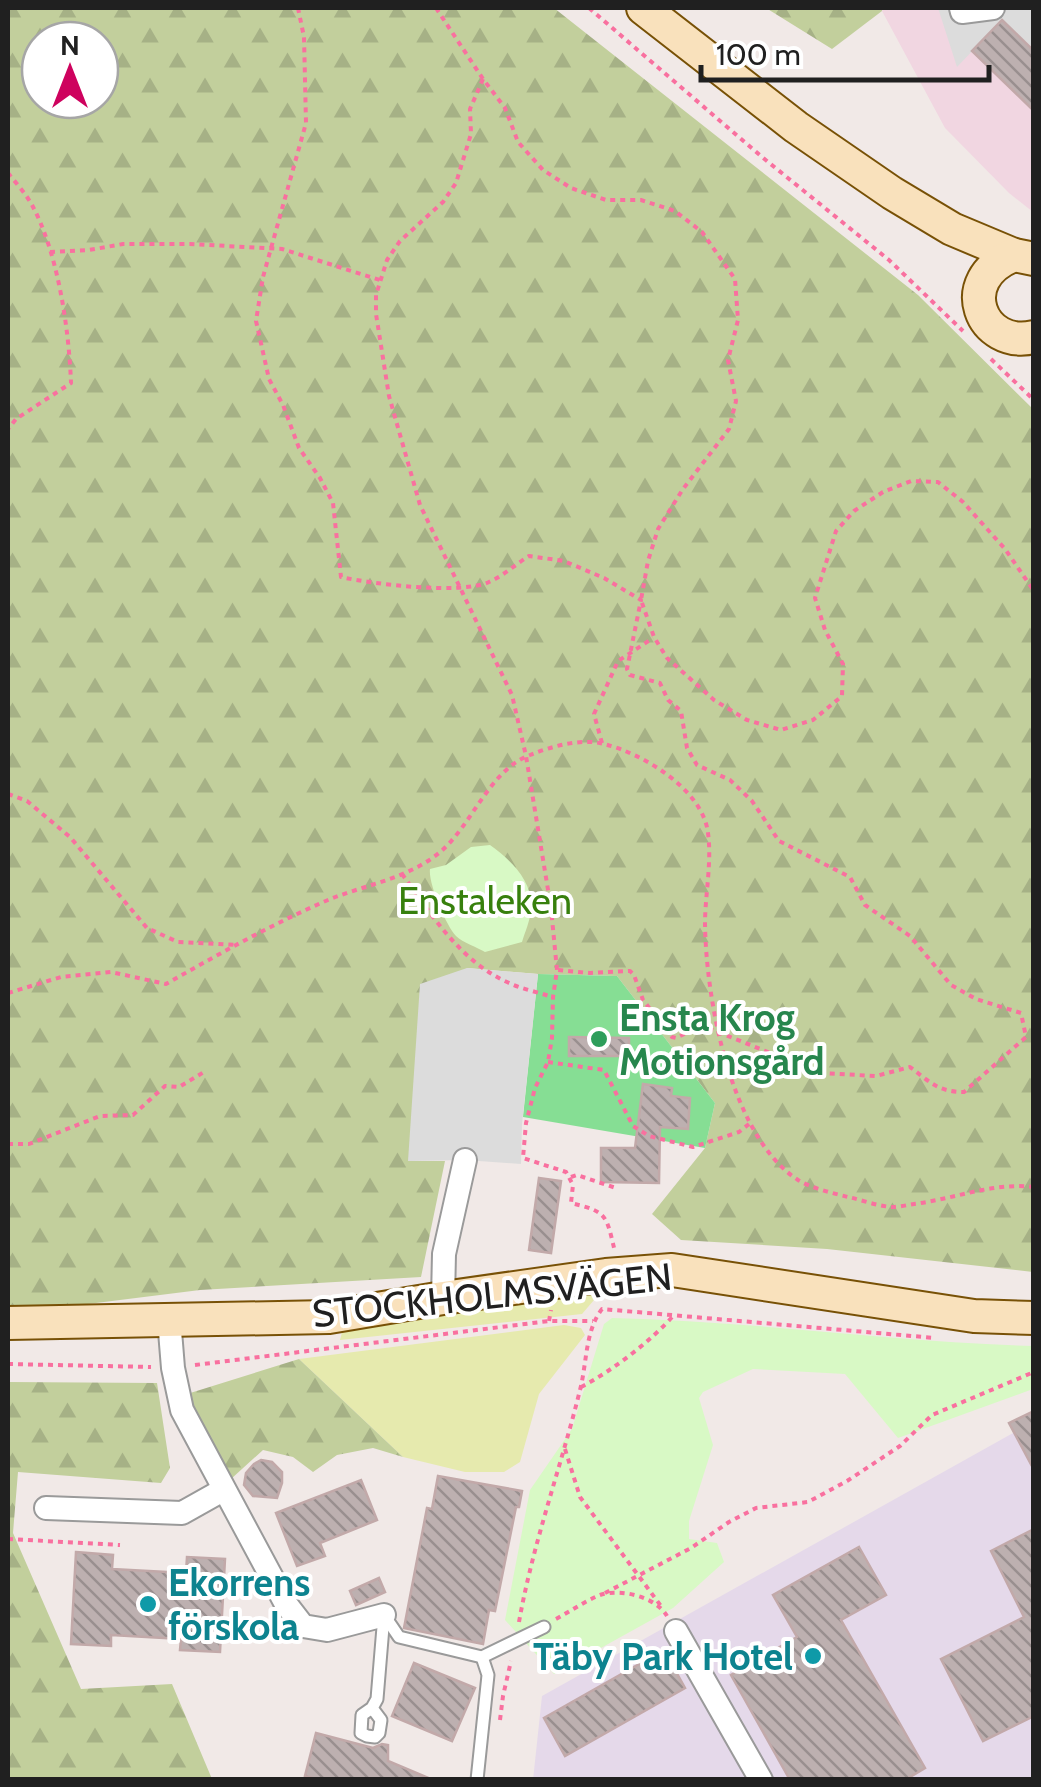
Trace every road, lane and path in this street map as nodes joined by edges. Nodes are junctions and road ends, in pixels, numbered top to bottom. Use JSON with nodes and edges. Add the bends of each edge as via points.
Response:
{"nodes":[{"id":1,"x":298,"y":8,"type":"edge"},
{"id":2,"x":436,"y":8,"type":"edge"},
{"id":3,"x":588,"y":8,"type":"edge"},
{"id":4,"x":642,"y":8,"type":"edge"},
{"id":5,"x":961,"y":8,"type":"edge"},
{"id":6,"x":993,"y":8,"type":"edge"},
{"id":7,"x":483,"y":80,"type":"junction"},
{"id":8,"x":8,"y":173,"type":"edge"},
{"id":9,"x":892,"y":193,"type":"junction"},
{"id":10,"x":271,"y":250,"type":"junction"},
{"id":11,"x":50,"y":252,"type":"junction"},
{"id":12,"x":1024,"y":257,"type":"edge"},
{"id":13,"x":381,"y":281,"type":"junction"},
{"id":14,"x":980,"y":282,"type":"junction"},
{"id":15,"x":968,"y":336,"type":"dead end"},
{"id":16,"x":1031,"y":341,"type":"edge"},
{"id":17,"x":981,"y":349,"type":"dead end"},
{"id":18,"x":1034,"y":400,"type":"edge"},
{"id":19,"x":8,"y":429,"type":"edge"},
{"id":20,"x":460,"y":588,"type":"junction"},
{"id":21,"x":1034,"y":591,"type":"edge"},
{"id":22,"x":641,"y":600,"type":"junction"},
{"id":23,"x":654,"y":637,"type":"junction"},
{"id":24,"x":628,"y":656,"type":"junction"},
{"id":25,"x":602,"y":743,"type":"junction"},
{"id":26,"x":526,"y":756,"type":"junction"},
{"id":27,"x":8,"y":794,"type":"edge"},
{"id":28,"x":402,"y":874,"type":"junction"},
{"id":29,"x":236,"y":944,"type":"junction"},
{"id":30,"x":557,"y":970,"type":"junction"},
{"id":31,"x":8,"y":993,"type":"edge"},
{"id":32,"x":554,"y":997,"type":"junction"},
{"id":33,"x":717,"y":1031,"type":"junction"},
{"id":34,"x":548,"y":1062,"type":"junction"},
{"id":35,"x":204,"y":1072,"type":"dead end"},
{"id":36,"x":750,"y":1123,"type":"junction"},
{"id":37,"x":8,"y":1144,"type":"edge"},
{"id":38,"x":465,"y":1160,"type":"dead end"},
{"id":39,"x":571,"y":1177,"type":"junction"},
{"id":40,"x":1034,"y":1187,"type":"edge"},
{"id":41,"x":616,"y":1188,"type":"dead end"},
{"id":42,"x":606,"y":1275,"type":"junction"},
{"id":43,"x":443,"y":1298,"type":"junction"},
{"id":44,"x":674,"y":1315,"type":"junction"},
{"id":45,"x":1034,"y":1318,"type":"edge"},
{"id":46,"x":169,"y":1320,"type":"junction"},
{"id":47,"x":593,"y":1321,"type":"junction"},
{"id":48,"x":8,"y":1323,"type":"edge"},
{"id":49,"x":948,"y":1339,"type":"dead end"},
{"id":50,"x":8,"y":1364,"type":"edge"},
{"id":51,"x":174,"y":1368,"type":"junction"},
{"id":52,"x":1034,"y":1372,"type":"edge"},
{"id":53,"x":581,"y":1388,"type":"junction"},
{"id":54,"x":564,"y":1444,"type":"junction"},
{"id":55,"x":223,"y":1490,"type":"junction"},
{"id":56,"x":46,"y":1508,"type":"dead end"},
{"id":57,"x":8,"y":1539,"type":"edge"},
{"id":58,"x":120,"y":1545,"type":"dead end"},
{"id":59,"x":638,"y":1576,"type":"junction"},
{"id":60,"x":605,"y":1593,"type":"junction"},
{"id":61,"x":661,"y":1606,"type":"junction"},
{"id":62,"x":384,"y":1615,"type":"junction"},
{"id":63,"x":544,"y":1626,"type":"joint"},
{"id":64,"x":676,"y":1631,"type":"joint"},
{"id":65,"x":516,"y":1642,"type":"junction"},
{"id":66,"x":482,"y":1657,"type":"junction"},
{"id":67,"x":372,"y":1708,"type":"dead end"},
{"id":68,"x":500,"y":1729,"type":"dead end"},
{"id":69,"x":477,"y":1780,"type":"edge"},
{"id":70,"x":761,"y":1780,"type":"edge"}],
"edges":[{"from":1,"to":10,"type":"path","via":[[306,123]]},
{"from":2,"to":7,"type":"path"},
{"from":3,"to":15,"type":"path","via":[[889,260]]},
{"from":4,"to":9,"type":"main road"},
{"from":5,"to":6,"type":"street"},
{"from":7,"to":13,"type":"path","via":[[470,109],[456,183],[400,241]]},
{"from":7,"to":22,"type":"path","via":[[505,108],[518,142],[543,170],[606,200],[641,200],[675,211],[702,232],[735,279],[738,320],[728,360],[736,400],[730,429],[658,528]]},
{"from":8,"to":11,"type":"path","via":[[31,203]]},
{"from":9,"to":12,"type":"main road","via":[[952,230]]},
{"from":9,"to":14,"type":"main road"},
{"from":10,"to":11,"type":"path","via":[[123,244]]},
{"from":10,"to":13,"type":"path"},
{"from":10,"to":20,"type":"path","via":[[256,321],[270,379],[299,448],[333,503],[341,577]]},
{"from":11,"to":19,"type":"path","via":[[71,383]]},
{"from":12,"to":14,"type":"main road","via":[[1000,260]]},
{"from":13,"to":20,"type":"path","via":[[376,314],[389,396],[420,505]]},
{"from":14,"to":16,"type":"main road","via":[[980,309],[989,324],[1010,338]]},
{"from":17,"to":18,"type":"path"},
{"from":20,"to":22,"type":"path","via":[[488,583],[528,556],[564,561]]},
{"from":20,"to":26,"type":"path","via":[[512,695]]},
{"from":21,"to":23,"type":"path","via":[[963,502],[938,482],[911,481],[854,511],[836,531],[816,598],[843,664],[842,696],[813,720],[782,730],[747,720],[702,690]]},
{"from":22,"to":23,"type":"path"},
{"from":22,"to":24,"type":"path"},
{"from":23,"to":24,"type":"path"},
{"from":24,"to":25,"type":"path","via":[[618,662],[594,714]]},
{"from":24,"to":33,"type":"path","via":[[630,675],[660,683],[681,711],[697,766],[730,780],[779,841],[850,877],[865,905],[910,936],[951,985],[1020,1013],[1026,1036],[964,1092],[947,1092],[910,1066],[876,1076],[820,1072]]},
{"from":25,"to":26,"type":"path"},
{"from":25,"to":33,"type":"path","via":[[642,759],[698,805],[708,832],[706,954]]},
{"from":26,"to":28,"type":"path","via":[[496,781],[438,854]]},
{"from":26,"to":30,"type":"path"},
{"from":27,"to":29,"type":"path","via":[[27,801],[70,837],[147,928],[178,942]]},
{"from":28,"to":29,"type":"path"},
{"from":28,"to":32,"type":"path","via":[[466,956],[505,982]]},
{"from":29,"to":31,"type":"path","via":[[166,984],[112,972],[61,977]]},
{"from":30,"to":32,"type":"path"},
{"from":30,"to":33,"type":"path","via":[[630,971],[642,1000],[672,1037],[694,1029]]},
{"from":32,"to":34,"type":"path"},
{"from":33,"to":36,"type":"path"},
{"from":34,"to":36,"type":"path","via":[[604,1070],[633,1126],[649,1136],[692,1147]]},
{"from":34,"to":39,"type":"path","via":[[535,1088],[522,1158]]},
{"from":35,"to":37,"type":"path","via":[[179,1087],[165,1086],[133,1115],[100,1116],[29,1144]]},
{"from":36,"to":40,"type":"path","via":[[798,1180],[892,1207]]},
{"from":38,"to":43,"type":"street","via":[[444,1254]]},
{"from":39,"to":41,"type":"path"},
{"from":39,"to":42,"type":"path","via":[[572,1202],[598,1210],[608,1225],[617,1259],[605,1264]]},
{"from":42,"to":43,"type":"main road","name":"STOCKHOLMSVÄGEN"},
{"from":42,"to":45,"type":"main road","name":"STOCKHOLMSVÄGEN","via":[[672,1270],[974,1316]]},
{"from":43,"to":46,"type":"main road","name":"STOCKHOLMSVÄGEN","via":[[329,1317]]},
{"from":44,"to":47,"type":"path","via":[[602,1308]]},
{"from":44,"to":49,"type":"path"},
{"from":44,"to":53,"type":"path"},
{"from":46,"to":48,"type":"main road","name":"STOCKHOLMSVÄGEN"},
{"from":46,"to":51,"type":"street"},
{"from":47,"to":51,"type":"path"},
{"from":47,"to":53,"type":"path"},
{"from":50,"to":51,"type":"path"},
{"from":51,"to":55,"type":"street","via":[[182,1410]]},
{"from":52,"to":59,"type":"path","via":[[932,1416],[900,1446],[808,1502],[756,1508]]},
{"from":53,"to":54,"type":"path"},
{"from":54,"to":59,"type":"path","via":[[580,1496]]},
{"from":54,"to":65,"type":"path"},
{"from":55,"to":56,"type":"street","via":[[182,1512]]},
{"from":55,"to":62,"type":"street","via":[[303,1626],[327,1630]]},
{"from":57,"to":58,"type":"path"},
{"from":59,"to":60,"type":"path"},
{"from":59,"to":61,"type":"path"},
{"from":60,"to":61,"type":"path"},
{"from":60,"to":63,"type":"path"},
{"from":61,"to":64,"type":"path"},
{"from":62,"to":66,"type":"lane","via":[[398,1638]]},
{"from":62,"to":67,"type":"lane"},
{"from":63,"to":65,"type":"lane"},
{"from":64,"to":70,"type":"street"},
{"from":65,"to":66,"type":"lane"},
{"from":65,"to":68,"type":"path"},
{"from":66,"to":69,"type":"lane","via":[[488,1675]]}]}
